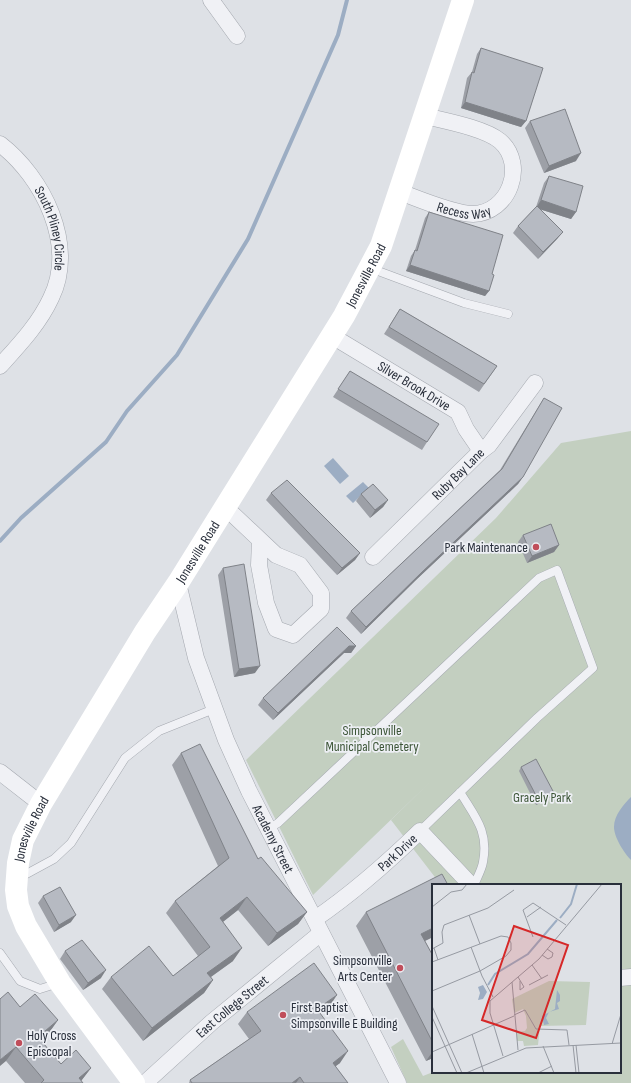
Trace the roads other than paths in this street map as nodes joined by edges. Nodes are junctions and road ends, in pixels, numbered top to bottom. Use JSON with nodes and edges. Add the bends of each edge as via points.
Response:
{"nodes":[{"id":1,"x":211,"y":0,"type":"edge"},
{"id":2,"x":463,"y":0,"type":"edge"},
{"id":3,"x":237,"y":36,"type":"dead end"},
{"id":4,"x":425,"y":116,"type":"junction"},
{"id":5,"x":0,"y":144,"type":"edge"},
{"id":6,"x":400,"y":192,"type":"junction"},
{"id":7,"x":370,"y":268,"type":"junction"},
{"id":8,"x":508,"y":314,"type":"dead end"},
{"id":9,"x":332,"y":336,"type":"junction"},
{"id":10,"x":0,"y":366,"type":"edge"},
{"id":11,"x":535,"y":383,"type":"dead end"},
{"id":12,"x":481,"y":450,"type":"junction"},
{"id":13,"x":225,"y":507,"type":"junction"},
{"id":14,"x":260,"y":540,"type":"junction"},
{"id":15,"x":373,"y":557,"type":"dead end"},
{"id":16,"x":178,"y":583,"type":"junction"},
{"id":17,"x":214,"y":709,"type":"junction"},
{"id":18,"x":0,"y":772,"type":"edge"},
{"id":19,"x":460,"y":792,"type":"junction"},
{"id":20,"x":41,"y":804,"type":"junction"},
{"id":21,"x":268,"y":829,"type":"junction"},
{"id":22,"x":420,"y":831,"type":"junction"},
{"id":23,"x":16,"y":879,"type":"junction"},
{"id":24,"x":472,"y":884,"type":"edge"},
{"id":25,"x":473,"y":884,"type":"edge"},
{"id":26,"x":318,"y":926,"type":"junction"},
{"id":27,"x":1,"y":956,"type":"edge"},
{"id":28,"x":631,"y":977,"type":"edge"},
{"id":29,"x":621,"y":978,"type":"edge"},
{"id":30,"x":60,"y":982,"type":"junction"},
{"id":31,"x":134,"y":1083,"type":"edge"},
{"id":32,"x":145,"y":1083,"type":"edge"},
{"id":33,"x":398,"y":1083,"type":"edge"}],
"edges":[{"from":1,"to":3,"type":"street"},
{"from":2,"to":4,"type":"street","name":"Jonesville Road"},
{"from":4,"to":6,"type":"street","name":"Jonesville Road"},
{"from":4,"to":6,"type":"street","name":"Recess Way","via":[[474,129],[500,142],[514,172],[512,183],[502,201],[495,207],[475,214],[462,213]]},
{"from":5,"to":10,"type":"street","name":"South Pliney Circle","via":[[20,162],[44,198],[54,219],[59,243],[59,270],[52,297],[24,340]]},
{"from":6,"to":7,"type":"street","name":"Jonesville Road","via":[[381,246]]},
{"from":7,"to":8,"type":"lane","via":[[464,303]]},
{"from":7,"to":9,"type":"street","name":"Jonesville Road"},
{"from":9,"to":12,"type":"street","name":"Silver Brook Drive","via":[[458,412]]},
{"from":9,"to":13,"type":"street","name":"Jonesville Road"},
{"from":11,"to":12,"type":"street","name":"Ruby Bay Lane","via":[[489,445]]},
{"from":12,"to":15,"type":"street","name":"Ruby Bay Lane"},
{"from":13,"to":14,"type":"street"},
{"from":13,"to":16,"type":"street","name":"Jonesville Road"},
{"from":14,"to":14,"type":"street","via":[[276,555],[300,565],[321,593],[321,609],[293,635],[276,629],[266,603],[259,565]]},
{"from":16,"to":17,"type":"street","name":"Academy Street","via":[[196,658]]},
{"from":16,"to":20,"type":"street","name":"Jonesville Road","via":[[145,632]]},
{"from":17,"to":21,"type":"street","name":"Academy Street"},
{"from":17,"to":23,"type":"lane","via":[[159,731],[125,758],[71,844],[54,859]]},
{"from":18,"to":20,"type":"street"},
{"from":19,"to":21,"type":"lane","via":[[593,668],[557,570],[539,578],[278,823]]},
{"from":19,"to":22,"type":"lane"},
{"from":19,"to":25,"type":"lane","via":[[482,827],[485,841],[483,863]]},
{"from":20,"to":23,"type":"street","name":"Jonesville Road","via":[[24,840]]},
{"from":21,"to":26,"type":"street","name":"Academy Street"},
{"from":22,"to":24,"type":"street","name":"Park Drive"},
{"from":22,"to":26,"type":"street","name":"Park Drive","via":[[340,901]]},
{"from":23,"to":30,"type":"street","name":"Jonesville Road","via":[[18,906],[26,926]]},
{"from":26,"to":32,"type":"street","name":"East College Street"},
{"from":26,"to":33,"type":"street","name":"Academy Street"},
{"from":27,"to":30,"type":"lane","via":[[20,981],[40,989]]},
{"from":28,"to":29,"type":"street"},
{"from":30,"to":31,"type":"street","name":"Jonesville Road"}]}
